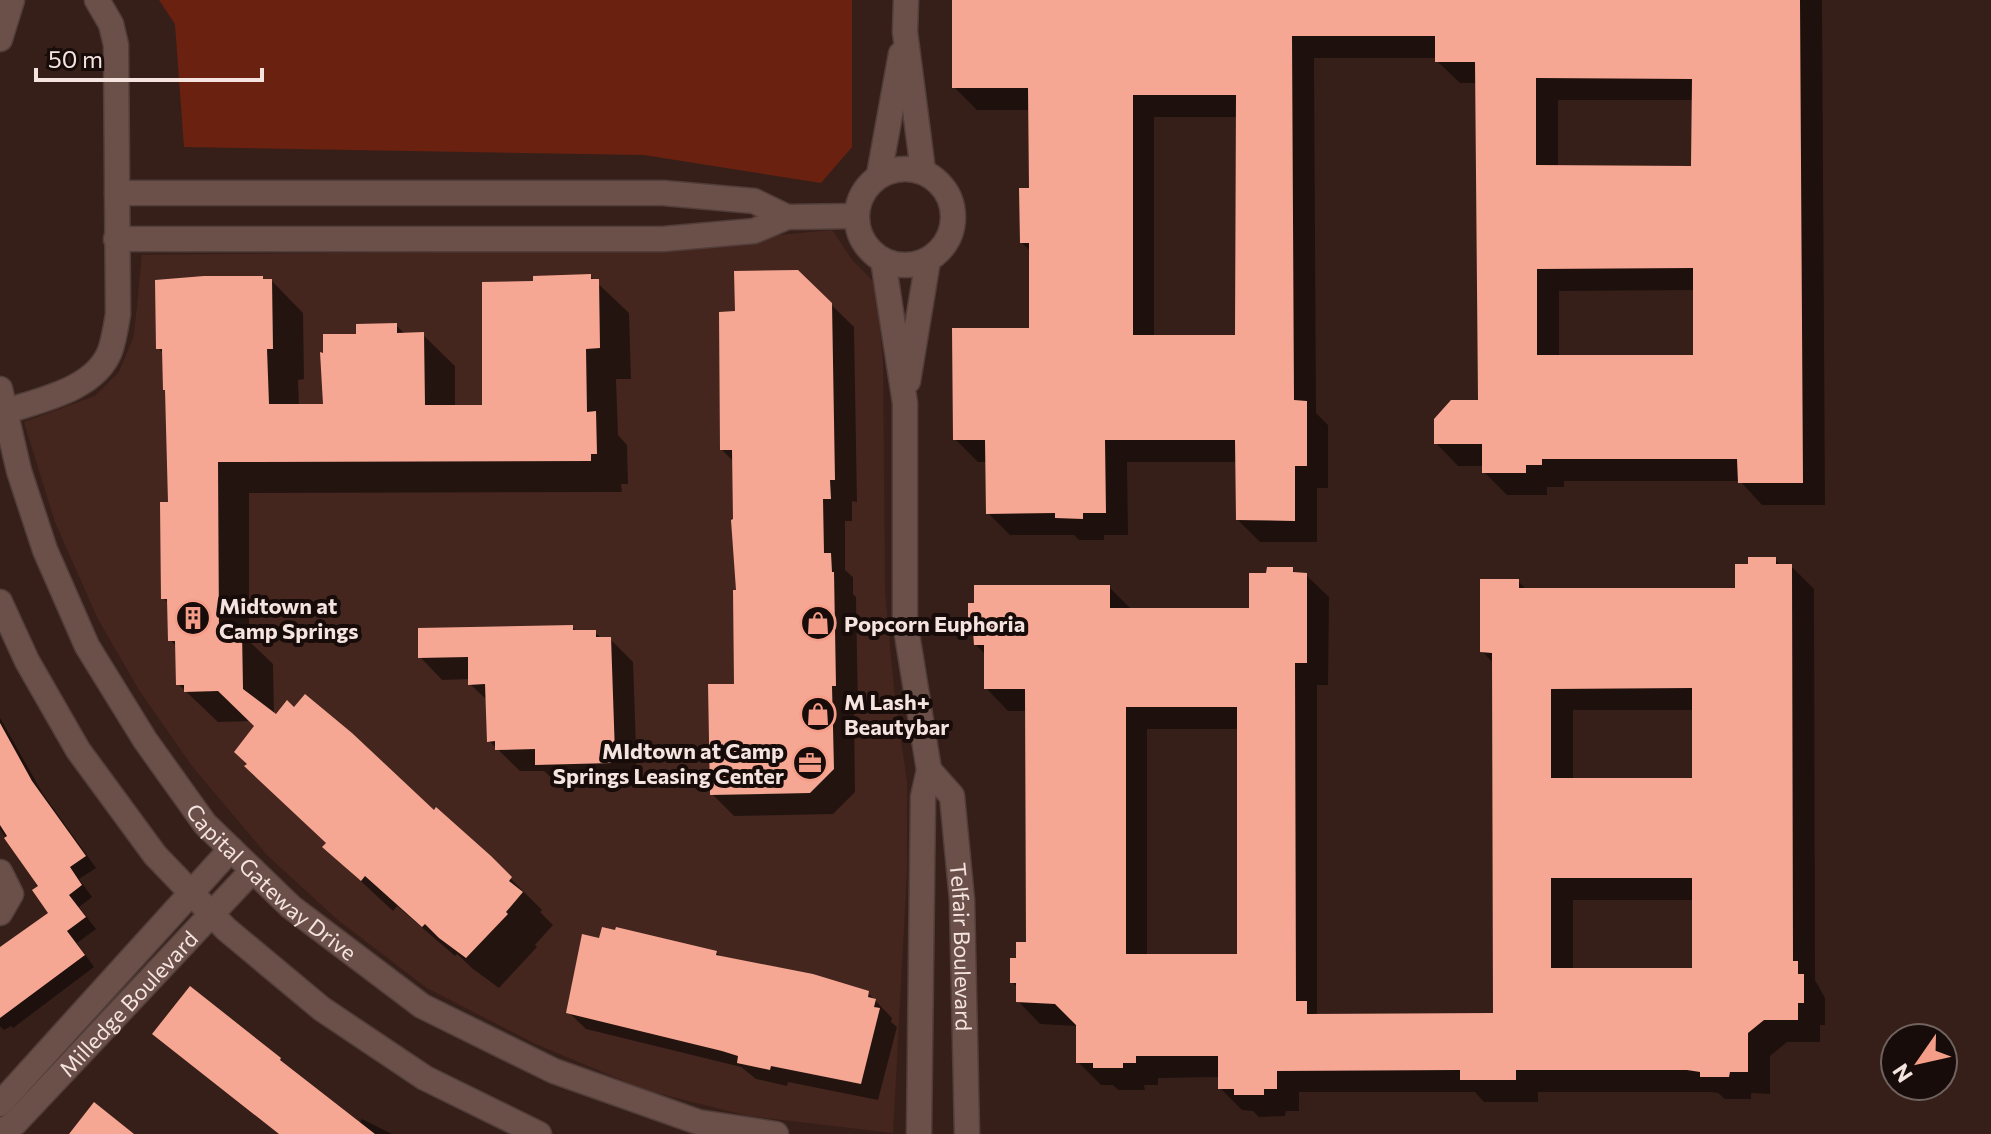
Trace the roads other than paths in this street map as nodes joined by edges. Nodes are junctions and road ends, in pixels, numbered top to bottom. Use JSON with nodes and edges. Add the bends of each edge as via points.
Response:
{"nodes":[{"id":1,"x":12,"y":0,"type":"edge"},
{"id":2,"x":97,"y":0,"type":"edge"},
{"id":3,"x":906,"y":0,"type":"edge"},
{"id":4,"x":905,"y":32,"type":"junction"},
{"id":5,"x":0,"y":39,"type":"edge"},
{"id":6,"x":923,"y":171,"type":"junction"},
{"id":7,"x":879,"y":175,"type":"junction"},
{"id":8,"x":117,"y":193,"type":"junction"},
{"id":9,"x":856,"y":216,"type":"junction"},
{"id":10,"x":787,"y":217,"type":"junction"},
{"id":11,"x":116,"y":239,"type":"junction"},
{"id":12,"x":883,"y":260,"type":"junction"},
{"id":13,"x":928,"y":260,"type":"junction"},
{"id":14,"x":2,"y":400,"type":"edge"},
{"id":15,"x":905,"y":403,"type":"junction"},
{"id":16,"x":0,"y":602,"type":"edge"},
{"id":17,"x":929,"y":770,"type":"junction"},
{"id":18,"x":231,"y":849,"type":"junction"},
{"id":19,"x":253,"y":870,"type":"junction"},
{"id":20,"x":0,"y":872,"type":"edge"},
{"id":21,"x":191,"y":892,"type":"junction"},
{"id":22,"x":0,"y":913,"type":"edge"},
{"id":23,"x":211,"y":913,"type":"junction"},
{"id":24,"x":0,"y":1104,"type":"edge"},
{"id":25,"x":0,"y":1132,"type":"edge"},
{"id":26,"x":539,"y":1134,"type":"edge"},
{"id":27,"x":776,"y":1134,"type":"edge"},
{"id":28,"x":919,"y":1134,"type":"edge"},
{"id":29,"x":967,"y":1134,"type":"edge"}],
"edges":[{"from":1,"to":5,"type":"street"},
{"from":2,"to":8,"type":"street","via":[[116,45]]},
{"from":3,"to":4,"type":"street"},
{"from":4,"to":6,"type":"street"},
{"from":4,"to":7,"type":"street"},
{"from":6,"to":7,"type":"street","via":[[893,169]]},
{"from":6,"to":13,"type":"street","via":[[947,192],[954,222],[941,250]]},
{"from":7,"to":9,"type":"street","via":[[863,193]]},
{"from":8,"to":10,"type":"street","via":[[663,193],[754,201]]},
{"from":8,"to":11,"type":"street"},
{"from":9,"to":10,"type":"street"},
{"from":9,"to":12,"type":"street","via":[[863,242]]},
{"from":10,"to":11,"type":"street","via":[[754,231],[663,239]]},
{"from":11,"to":14,"type":"street","via":[[118,314],[109,353],[98,369],[58,393]]},
{"from":12,"to":13,"type":"street","via":[[906,265]]},
{"from":12,"to":15,"type":"street","name":"Telfair Boulevard"},
{"from":13,"to":15,"type":"street","name":"Telfair Boulevard"},
{"from":14,"to":18,"type":"street","name":"Capital Gateway Drive","via":[[45,550],[87,646],[153,752],[205,824]]},
{"from":15,"to":17,"type":"street","name":"Telfair Boulevard","via":[[905,622]]},
{"from":16,"to":21,"type":"street","via":[[78,750],[155,855]]},
{"from":17,"to":28,"type":"street","name":"Telfair Boulevard","via":[[923,797]]},
{"from":17,"to":29,"type":"street","name":"Telfair Boulevard","via":[[952,796],[962,900]]},
{"from":18,"to":19,"type":"street","name":"Capital Gateway Drive"},
{"from":18,"to":21,"type":"street","name":"Milledge Boulevard"},
{"from":19,"to":23,"type":"street","name":"Milledge Boulevard"},
{"from":19,"to":27,"type":"street","name":"Capital Gateway Drive","via":[[291,907],[422,1006],[554,1071],[698,1122]]},
{"from":20,"to":22,"type":"street","via":[[11,894]]},
{"from":21,"to":23,"type":"street"},
{"from":21,"to":24,"type":"street","name":"Milledge Boulevard"},
{"from":23,"to":25,"type":"street","name":"Milledge Boulevard","via":[[15,1123]]},
{"from":23,"to":26,"type":"street","via":[[322,1009],[425,1078]]}]}
